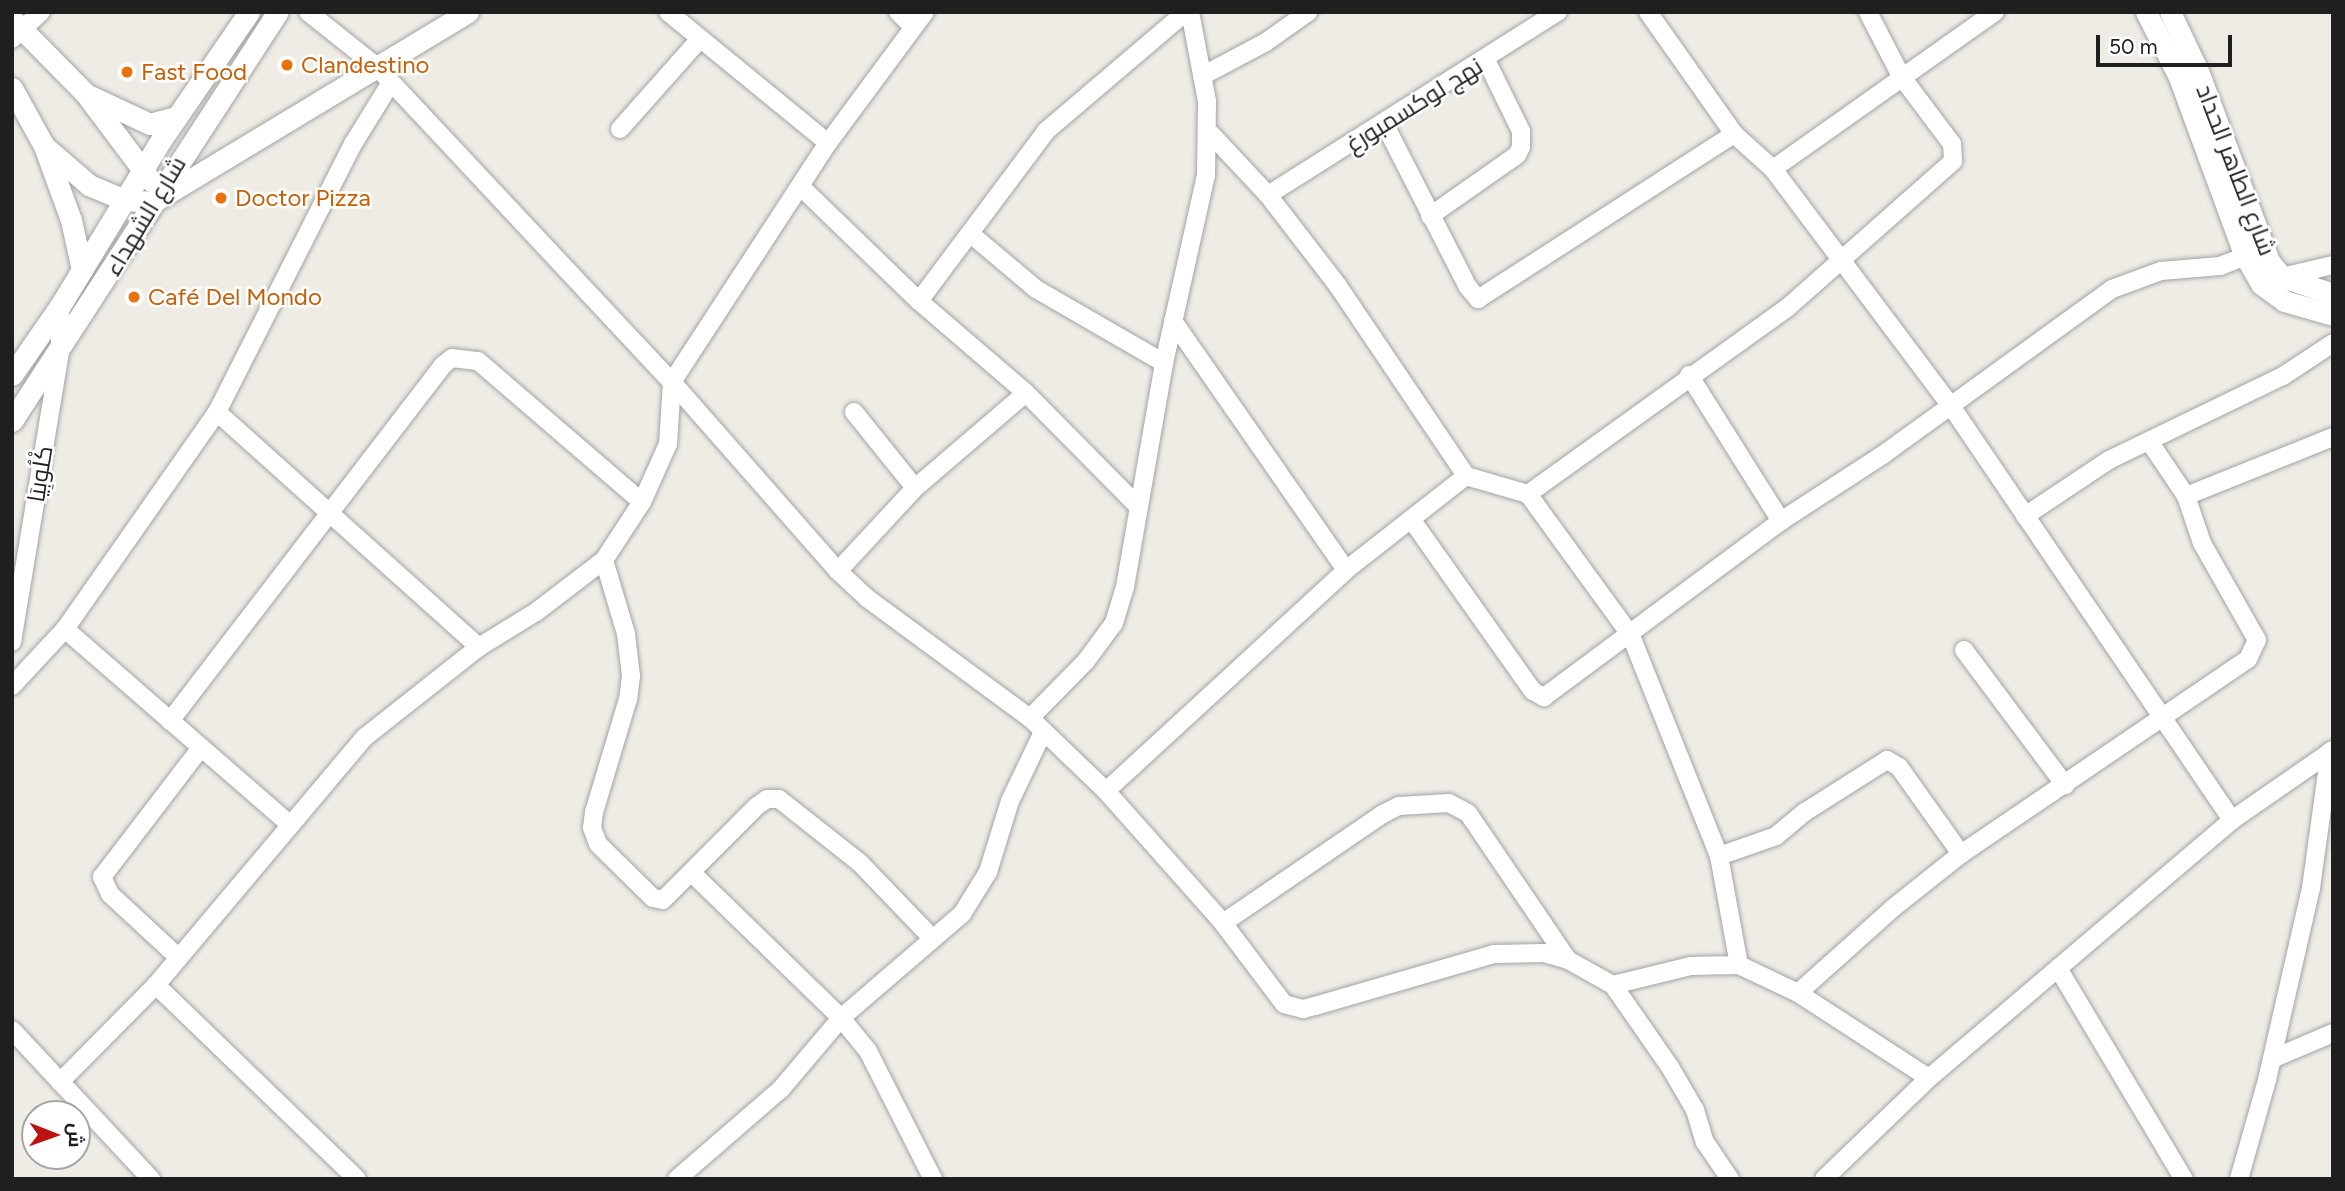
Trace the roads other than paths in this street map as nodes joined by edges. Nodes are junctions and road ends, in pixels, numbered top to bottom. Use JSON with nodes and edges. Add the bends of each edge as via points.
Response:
{"nodes":[{"id":1,"x":41,"y":12,"type":"edge"},
{"id":2,"x":249,"y":12,"type":"edge"},
{"id":3,"x":278,"y":12,"type":"edge"},
{"id":4,"x":308,"y":12,"type":"edge"},
{"id":5,"x":468,"y":12,"type":"edge"},
{"id":6,"x":668,"y":12,"type":"edge"},
{"id":7,"x":898,"y":12,"type":"edge"},
{"id":8,"x":925,"y":12,"type":"edge"},
{"id":9,"x":1188,"y":12,"type":"edge"},
{"id":10,"x":1308,"y":12,"type":"edge"},
{"id":11,"x":1558,"y":12,"type":"edge"},
{"id":12,"x":1648,"y":12,"type":"edge"},
{"id":13,"x":1868,"y":12,"type":"edge"},
{"id":14,"x":1996,"y":12,"type":"edge"},
{"id":15,"x":2146,"y":12,"type":"edge"},
{"id":16,"x":2171,"y":12,"type":"edge"},
{"id":17,"x":913,"y":27,"type":"junction"},
{"id":18,"x":15,"y":30,"type":"edge"},
{"id":19,"x":700,"y":39,"type":"junction"},
{"id":20,"x":1486,"y":60,"type":"junction"},
{"id":21,"x":376,"y":66,"type":"junction"},
{"id":22,"x":1202,"y":76,"type":"junction"},
{"id":23,"x":1901,"y":76,"type":"junction"},
{"id":24,"x":390,"y":84,"type":"junction"},
{"id":25,"x":12,"y":88,"type":"edge"},
{"id":26,"x":85,"y":93,"type":"junction"},
{"id":27,"x":177,"y":117,"type":"junction"},
{"id":28,"x":1384,"y":123,"type":"junction"},
{"id":29,"x":620,"y":129,"type":"dead end"},
{"id":30,"x":1210,"y":132,"type":"junction"},
{"id":31,"x":1734,"y":134,"type":"junction"},
{"id":32,"x":828,"y":143,"type":"junction"},
{"id":33,"x":44,"y":146,"type":"junction"},
{"id":34,"x":1773,"y":169,"type":"junction"},
{"id":35,"x":142,"y":172,"type":"junction"},
{"id":36,"x":800,"y":187,"type":"junction"},
{"id":37,"x":1268,"y":195,"type":"junction"},
{"id":38,"x":156,"y":196,"type":"junction"},
{"id":39,"x":125,"y":200,"type":"junction"},
{"id":40,"x":1430,"y":216,"type":"junction"},
{"id":41,"x":972,"y":235,"type":"junction"},
{"id":42,"x":2254,"y":253,"type":"junction"},
{"id":43,"x":1841,"y":263,"type":"junction"},
{"id":44,"x":2333,"y":265,"type":"edge"},
{"id":45,"x":82,"y":270,"type":"junction"},
{"id":46,"x":2282,"y":276,"type":"junction"},
{"id":47,"x":2333,"y":294,"type":"edge"},
{"id":48,"x":919,"y":301,"type":"junction"},
{"id":49,"x":60,"y":306,"type":"junction"},
{"id":50,"x":2333,"y":315,"type":"edge"},
{"id":51,"x":1173,"y":321,"type":"junction"},
{"id":52,"x":2333,"y":343,"type":"edge"},
{"id":53,"x":60,"y":352,"type":"junction"},
{"id":54,"x":1164,"y":363,"type":"junction"},
{"id":55,"x":12,"y":375,"type":"edge"},
{"id":56,"x":1689,"y":375,"type":"junction"},
{"id":57,"x":672,"y":383,"type":"junction"},
{"id":58,"x":1026,"y":393,"type":"junction"},
{"id":59,"x":1949,"y":403,"type":"junction"},
{"id":60,"x":217,"y":412,"type":"junction"},
{"id":61,"x":854,"y":412,"type":"dead end"},
{"id":62,"x":12,"y":421,"type":"edge"},
{"id":63,"x":2333,"y":437,"type":"edge"},
{"id":64,"x":2149,"y":441,"type":"junction"},
{"id":65,"x":1466,"y":477,"type":"junction"},
{"id":66,"x":915,"y":488,"type":"junction"},
{"id":67,"x":1528,"y":494,"type":"junction"},
{"id":68,"x":2186,"y":496,"type":"junction"},
{"id":69,"x":642,"y":502,"type":"junction"},
{"id":70,"x":1137,"y":505,"type":"junction"},
{"id":71,"x":330,"y":515,"type":"junction"},
{"id":72,"x":2025,"y":516,"type":"junction"},
{"id":73,"x":1411,"y":519,"type":"junction"},
{"id":74,"x":1781,"y":521,"type":"junction"},
{"id":75,"x":604,"y":560,"type":"junction"},
{"id":76,"x":1346,"y":570,"type":"junction"},
{"id":77,"x":838,"y":571,"type":"junction"},
{"id":78,"x":65,"y":629,"type":"junction"},
{"id":79,"x":1631,"y":636,"type":"junction"},
{"id":80,"x":12,"y":642,"type":"edge"},
{"id":81,"x":479,"y":647,"type":"junction"},
{"id":82,"x":1964,"y":650,"type":"dead end"},
{"id":83,"x":12,"y":686,"type":"edge"},
{"id":84,"x":1030,"y":718,"type":"junction"},
{"id":85,"x":2165,"y":718,"type":"junction"},
{"id":86,"x":170,"y":721,"type":"junction"},
{"id":87,"x":1043,"y":732,"type":"junction"},
{"id":88,"x":200,"y":749,"type":"junction"},
{"id":89,"x":2331,"y":751,"type":"edge"},
{"id":90,"x":2065,"y":785,"type":"junction"},
{"id":91,"x":1106,"y":791,"type":"junction"},
{"id":92,"x":2232,"y":820,"type":"junction"},
{"id":93,"x":289,"y":824,"type":"junction"},
{"id":94,"x":1961,"y":854,"type":"junction"},
{"id":95,"x":1719,"y":856,"type":"junction"},
{"id":96,"x":692,"y":873,"type":"junction"},
{"id":97,"x":1223,"y":923,"type":"junction"},
{"id":98,"x":931,"y":937,"type":"junction"},
{"id":99,"x":179,"y":958,"type":"junction"},
{"id":100,"x":1568,"y":960,"type":"junction"},
{"id":101,"x":1739,"y":965,"type":"junction"},
{"id":102,"x":2058,"y":968,"type":"junction"},
{"id":103,"x":156,"y":985,"type":"junction"},
{"id":104,"x":1613,"y":985,"type":"junction"},
{"id":105,"x":1798,"y":993,"type":"junction"},
{"id":106,"x":841,"y":1018,"type":"junction"},
{"id":107,"x":12,"y":1030,"type":"edge"},
{"id":108,"x":2333,"y":1034,"type":"edge"},
{"id":109,"x":2272,"y":1059,"type":"junction"},
{"id":110,"x":1929,"y":1078,"type":"junction"},
{"id":111,"x":60,"y":1082,"type":"junction"},
{"id":112,"x":150,"y":1179,"type":"edge"},
{"id":113,"x":358,"y":1179,"type":"edge"},
{"id":114,"x":677,"y":1179,"type":"edge"},
{"id":115,"x":933,"y":1179,"type":"edge"},
{"id":116,"x":1730,"y":1179,"type":"edge"},
{"id":117,"x":1824,"y":1179,"type":"edge"},
{"id":118,"x":2184,"y":1179,"type":"edge"},
{"id":119,"x":2239,"y":1179,"type":"edge"}],
"edges":[{"from":1,"to":18,"type":"street"},
{"from":2,"to":27,"type":"street","name":"شارع الشهداء"},
{"from":3,"to":38,"type":"street","name":"شارع الشهداء"},
{"from":4,"to":21,"type":"street"},
{"from":5,"to":21,"type":"street"},
{"from":6,"to":19,"type":"street"},
{"from":7,"to":17,"type":"street"},
{"from":8,"to":17,"type":"street"},
{"from":9,"to":22,"type":"street"},
{"from":9,"to":41,"type":"street","via":[[1046,131]]},
{"from":10,"to":22,"type":"street","via":[[1266,42]]},
{"from":11,"to":20,"type":"street","name":"نهج لوكسمبورغ"},
{"from":12,"to":31,"type":"street"},
{"from":13,"to":23,"type":"street"},
{"from":14,"to":23,"type":"street"},
{"from":15,"to":42,"type":"street","via":[[2179,77]]},
{"from":16,"to":42,"type":"street","name":"شارع الطاهر الحداد","via":[[2198,71]]},
{"from":17,"to":32,"type":"street"},
{"from":18,"to":26,"type":"street"},
{"from":19,"to":29,"type":"street"},
{"from":19,"to":32,"type":"street"},
{"from":20,"to":28,"type":"street","name":"نهج لوكسمبورغ"},
{"from":20,"to":40,"type":"street","via":[[1521,131],[1521,147],[1517,155]]},
{"from":21,"to":24,"type":"street"},
{"from":21,"to":38,"type":"street"},
{"from":22,"to":30,"type":"street"},
{"from":23,"to":34,"type":"street"},
{"from":23,"to":43,"type":"street","via":[[1952,144],[1953,160]]},
{"from":24,"to":57,"type":"street"},
{"from":24,"to":60,"type":"street","via":[[353,144]]},
{"from":25,"to":33,"type":"street"},
{"from":26,"to":27,"type":"street","via":[[150,124]]},
{"from":26,"to":35,"type":"street"},
{"from":27,"to":35,"type":"street","name":"شارع الشهداء"},
{"from":28,"to":37,"type":"street","name":"نهج لوكسمبورغ"},
{"from":28,"to":40,"type":"street"},
{"from":30,"to":37,"type":"street"},
{"from":30,"to":51,"type":"street","via":[[1206,175]]},
{"from":31,"to":34,"type":"street"},
{"from":31,"to":40,"type":"street","via":[[1482,299],[1472,295]]},
{"from":32,"to":36,"type":"street"},
{"from":33,"to":39,"type":"street","via":[[71,174]]},
{"from":33,"to":45,"type":"street","via":[[71,220]]},
{"from":34,"to":43,"type":"street"},
{"from":35,"to":38,"type":"street"},
{"from":35,"to":39,"type":"street","name":"شارع الشهداء"},
{"from":36,"to":48,"type":"street"},
{"from":36,"to":57,"type":"street"},
{"from":37,"to":65,"type":"street","via":[[1338,286]]},
{"from":38,"to":39,"type":"street"},
{"from":38,"to":53,"type":"street","name":"شارع الشهداء"},
{"from":39,"to":45,"type":"street","name":"شارع الشهداء"},
{"from":41,"to":48,"type":"street"},
{"from":41,"to":54,"type":"street","via":[[1036,289]]},
{"from":42,"to":46,"type":"street","name":"شارع الطاهر الحداد"},
{"from":42,"to":50,"type":"street","via":[[2273,295]]},
{"from":42,"to":59,"type":"street","via":[[2220,266],[2161,271],[2112,289]]},
{"from":43,"to":56,"type":"street","via":[[1787,309]]},
{"from":43,"to":59,"type":"street"},
{"from":44,"to":46,"type":"street"},
{"from":45,"to":49,"type":"street","name":"شارع الشهداء"},
{"from":46,"to":47,"type":"street","name":"شارع الطاهر الحداد"},
{"from":48,"to":58,"type":"street"},
{"from":49,"to":53,"type":"street","name":"كْلُوبِيَا"},
{"from":49,"to":55,"type":"street","name":"شارع الشهداء"},
{"from":51,"to":54,"type":"street"},
{"from":51,"to":76,"type":"street"},
{"from":52,"to":64,"type":"street","via":[[2283,376]]},
{"from":53,"to":62,"type":"street","name":"شارع الشهداء"},
{"from":53,"to":80,"type":"street","name":"كْلُوبِيَا"},
{"from":54,"to":70,"type":"street"},
{"from":56,"to":67,"type":"street"},
{"from":56,"to":74,"type":"street"},
{"from":57,"to":69,"type":"street","via":[[668,444]]},
{"from":57,"to":77,"type":"street"},
{"from":58,"to":66,"type":"street"},
{"from":58,"to":70,"type":"street"},
{"from":59,"to":72,"type":"street"},
{"from":59,"to":74,"type":"street","via":[[1884,454]]},
{"from":60,"to":71,"type":"street"},
{"from":60,"to":78,"type":"street"},
{"from":61,"to":66,"type":"street"},
{"from":63,"to":68,"type":"street"},
{"from":64,"to":68,"type":"street"},
{"from":64,"to":72,"type":"street","via":[[2109,460]]},
{"from":65,"to":67,"type":"street"},
{"from":65,"to":73,"type":"street"},
{"from":66,"to":77,"type":"street"},
{"from":67,"to":79,"type":"street"},
{"from":68,"to":85,"type":"street","via":[[2202,544],[2257,640],[2248,659]]},
{"from":69,"to":71,"type":"street","via":[[478,361],[462,356],[443,365]]},
{"from":69,"to":75,"type":"street"},
{"from":70,"to":84,"type":"street","via":[[1114,623],[1086,662]]},
{"from":71,"to":81,"type":"street"},
{"from":71,"to":86,"type":"street"},
{"from":72,"to":85,"type":"street"},
{"from":73,"to":76,"type":"street"},
{"from":73,"to":79,"type":"street","via":[[1538,696],[1550,695]]},
{"from":74,"to":79,"type":"street"},
{"from":75,"to":81,"type":"street","via":[[536,612]]},
{"from":75,"to":96,"type":"street","via":[[626,634],[631,676],[594,812],[593,836],[658,900]]},
{"from":76,"to":91,"type":"street"},
{"from":77,"to":84,"type":"street","via":[[867,598]]},
{"from":78,"to":83,"type":"street"},
{"from":78,"to":86,"type":"street"},
{"from":79,"to":95,"type":"street"},
{"from":81,"to":93,"type":"street","via":[[365,737]]},
{"from":82,"to":90,"type":"street"},
{"from":84,"to":87,"type":"street"},
{"from":85,"to":90,"type":"street"},
{"from":85,"to":92,"type":"street"},
{"from":86,"to":88,"type":"street"},
{"from":87,"to":91,"type":"street"},
{"from":87,"to":98,"type":"street","via":[[1010,801],[977,894],[962,914]]},
{"from":88,"to":93,"type":"street"},
{"from":88,"to":99,"type":"street","via":[[102,877],[110,894]]},
{"from":89,"to":92,"type":"street"},
{"from":89,"to":109,"type":"street","via":[[2311,888]]},
{"from":90,"to":94,"type":"street"},
{"from":91,"to":97,"type":"street"},
{"from":92,"to":102,"type":"street"},
{"from":93,"to":99,"type":"street"},
{"from":94,"to":95,"type":"street","via":[[1899,767],[1887,760],[1776,836]]},
{"from":94,"to":105,"type":"street"},
{"from":95,"to":101,"type":"street"},
{"from":96,"to":98,"type":"street","via":[[757,806],[767,799],[779,799],[860,863]]},
{"from":96,"to":106,"type":"street"},
{"from":97,"to":100,"type":"street","via":[[1284,1004],[1303,1009],[1494,954],[1544,953]]},
{"from":97,"to":100,"type":"street","via":[[1383,814],[1399,806],[1449,803],[1468,813]]},
{"from":98,"to":106,"type":"street"},
{"from":99,"to":103,"type":"street"},
{"from":100,"to":104,"type":"street"},
{"from":101,"to":104,"type":"street","via":[[1691,966]]},
{"from":101,"to":105,"type":"street"},
{"from":102,"to":110,"type":"street"},
{"from":102,"to":118,"type":"street"},
{"from":103,"to":111,"type":"street"},
{"from":103,"to":113,"type":"street"},
{"from":104,"to":116,"type":"street","via":[[1670,1067],[1695,1110],[1705,1142]]},
{"from":105,"to":110,"type":"street"},
{"from":106,"to":114,"type":"street","via":[[781,1089]]},
{"from":106,"to":115,"type":"street","via":[[868,1051]]},
{"from":107,"to":111,"type":"street"},
{"from":108,"to":109,"type":"street"},
{"from":109,"to":119,"type":"street"},
{"from":110,"to":117,"type":"street"},
{"from":111,"to":112,"type":"street"}]}
